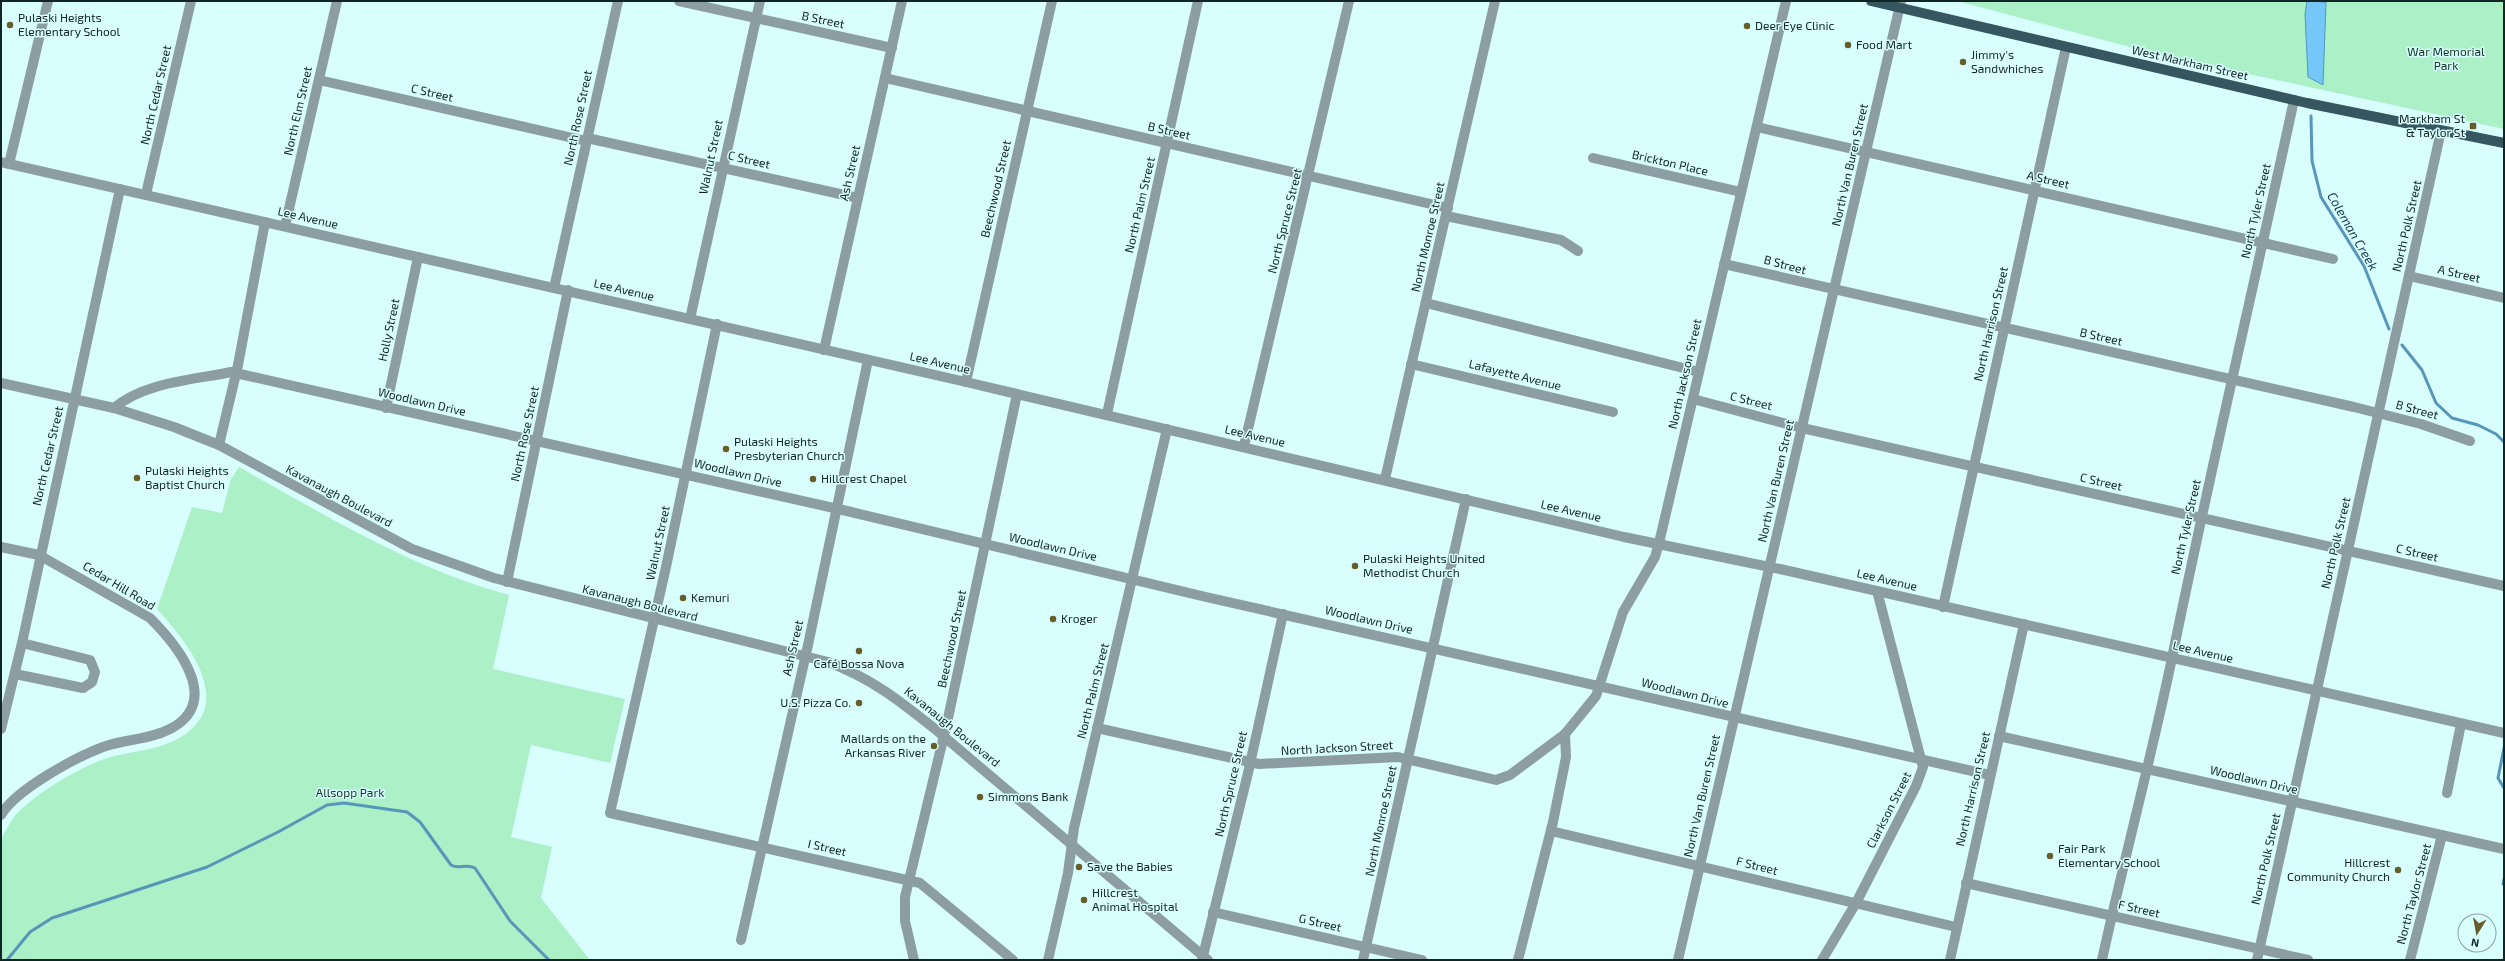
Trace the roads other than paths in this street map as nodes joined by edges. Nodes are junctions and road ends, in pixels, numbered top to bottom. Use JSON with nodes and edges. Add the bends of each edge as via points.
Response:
{"nodes":[{"id":1,"x":48,"y":1,"type":"edge"},
{"id":2,"x":191,"y":1,"type":"edge"},
{"id":3,"x":337,"y":1,"type":"edge"},
{"id":4,"x":618,"y":1,"type":"edge"},
{"id":5,"x":679,"y":1,"type":"edge"},
{"id":6,"x":760,"y":1,"type":"edge"},
{"id":7,"x":902,"y":1,"type":"edge"},
{"id":8,"x":1052,"y":1,"type":"edge"},
{"id":9,"x":1198,"y":1,"type":"edge"},
{"id":10,"x":1349,"y":1,"type":"edge"},
{"id":11,"x":1494,"y":1,"type":"edge"},
{"id":12,"x":1786,"y":1,"type":"edge"},
{"id":13,"x":1871,"y":1,"type":"edge"},
{"id":14,"x":1900,"y":4,"type":"edge"},
{"id":15,"x":756,"y":18,"type":"junction"},
{"id":16,"x":2066,"y":47,"type":"junction"},
{"id":17,"x":892,"y":48,"type":"junction"},
{"id":18,"x":885,"y":78,"type":"junction"},
{"id":19,"x":319,"y":80,"type":"junction"},
{"id":20,"x":2294,"y":100,"type":"junction"},
{"id":21,"x":1027,"y":110,"type":"junction"},
{"id":22,"x":1757,"y":127,"type":"junction"},
{"id":23,"x":2441,"y":131,"type":"junction"},
{"id":24,"x":587,"y":140,"type":"junction"},
{"id":25,"x":1167,"y":143,"type":"junction"},
{"id":26,"x":2504,"y":143,"type":"edge"},
{"id":27,"x":1866,"y":152,"type":"junction"},
{"id":28,"x":1593,"y":158,"type":"dead end"},
{"id":29,"x":5,"y":163,"type":"edge"},
{"id":30,"x":722,"y":168,"type":"junction"},
{"id":31,"x":1309,"y":176,"type":"junction"},
{"id":32,"x":120,"y":189,"type":"junction"},
{"id":33,"x":2034,"y":190,"type":"junction"},
{"id":34,"x":1740,"y":192,"type":"junction"},
{"id":35,"x":146,"y":194,"type":"junction"},
{"id":36,"x":858,"y":198,"type":"junction"},
{"id":37,"x":1447,"y":212,"type":"junction"},
{"id":38,"x":265,"y":222,"type":"junction"},
{"id":39,"x":285,"y":226,"type":"junction"},
{"id":40,"x":2262,"y":242,"type":"junction"},
{"id":41,"x":1578,"y":251,"type":"dead end"},
{"id":42,"x":418,"y":257,"type":"junction"},
{"id":43,"x":2333,"y":259,"type":"dead end"},
{"id":44,"x":1724,"y":264,"type":"junction"},
{"id":45,"x":2409,"y":276,"type":"junction"},
{"id":46,"x":554,"y":288,"type":"junction"},
{"id":47,"x":568,"y":290,"type":"junction"},
{"id":48,"x":1835,"y":291,"type":"junction"},
{"id":49,"x":2504,"y":298,"type":"edge"},
{"id":50,"x":1426,"y":303,"type":"junction"},
{"id":51,"x":690,"y":318,"type":"junction"},
{"id":52,"x":717,"y":324,"type":"junction"},
{"id":53,"x":2004,"y":328,"type":"junction"},
{"id":54,"x":824,"y":350,"type":"junction"},
{"id":55,"x":868,"y":360,"type":"junction"},
{"id":56,"x":1411,"y":364,"type":"junction"},
{"id":57,"x":1699,"y":372,"type":"junction"},
{"id":58,"x":236,"y":374,"type":"junction"},
{"id":59,"x":2231,"y":380,"type":"junction"},
{"id":60,"x":966,"y":382,"type":"junction"},
{"id":61,"x":1,"y":383,"type":"edge"},
{"id":62,"x":1017,"y":394,"type":"junction"},
{"id":63,"x":1693,"y":399,"type":"junction"},
{"id":64,"x":74,"y":400,"type":"junction"},
{"id":65,"x":114,"y":408,"type":"junction"},
{"id":66,"x":386,"y":408,"type":"junction"},
{"id":67,"x":1613,"y":412,"type":"dead end"},
{"id":68,"x":1107,"y":414,"type":"junction"},
{"id":69,"x":2378,"y":414,"type":"junction"},
{"id":70,"x":1802,"y":428,"type":"junction"},
{"id":71,"x":1168,"y":429,"type":"junction"},
{"id":72,"x":2470,"y":441,"type":"dead end"},
{"id":73,"x":538,"y":442,"type":"junction"},
{"id":74,"x":219,"y":445,"type":"junction"},
{"id":75,"x":1244,"y":446,"type":"junction"},
{"id":76,"x":1975,"y":466,"type":"junction"},
{"id":77,"x":685,"y":475,"type":"junction"},
{"id":78,"x":1385,"y":479,"type":"junction"},
{"id":79,"x":1466,"y":499,"type":"junction"},
{"id":80,"x":836,"y":509,"type":"junction"},
{"id":81,"x":2203,"y":518,"type":"junction"},
{"id":82,"x":1660,"y":542,"type":"junction"},
{"id":83,"x":985,"y":544,"type":"junction"},
{"id":84,"x":1,"y":547,"type":"edge"},
{"id":85,"x":2348,"y":551,"type":"junction"},
{"id":86,"x":39,"y":556,"type":"junction"},
{"id":87,"x":1769,"y":567,"type":"junction"},
{"id":88,"x":1134,"y":579,"type":"junction"},
{"id":89,"x":507,"y":582,"type":"junction"},
{"id":90,"x":2504,"y":586,"type":"edge"},
{"id":91,"x":1877,"y":591,"type":"junction"},
{"id":92,"x":1943,"y":607,"type":"junction"},
{"id":93,"x":1283,"y":614,"type":"junction"},
{"id":94,"x":654,"y":620,"type":"junction"},
{"id":95,"x":2024,"y":624,"type":"junction"},
{"id":96,"x":22,"y":643,"type":"junction"},
{"id":97,"x":1433,"y":648,"type":"junction"},
{"id":98,"x":805,"y":656,"type":"junction"},
{"id":99,"x":2172,"y":658,"type":"junction"},
{"id":100,"x":15,"y":674,"type":"junction"},
{"id":101,"x":1600,"y":686,"type":"junction"},
{"id":102,"x":2317,"y":691,"type":"junction"},
{"id":103,"x":1733,"y":718,"type":"junction"},
{"id":104,"x":2462,"y":724,"type":"junction"},
{"id":105,"x":1098,"y":728,"type":"junction"},
{"id":106,"x":1,"y":729,"type":"edge"},
{"id":107,"x":2504,"y":733,"type":"edge"},
{"id":108,"x":1565,"y":734,"type":"junction"},
{"id":109,"x":944,"y":736,"type":"junction"},
{"id":110,"x":1999,"y":736,"type":"junction"},
{"id":111,"x":1922,"y":759,"type":"junction"},
{"id":112,"x":1408,"y":760,"type":"junction"},
{"id":113,"x":1250,"y":763,"type":"junction"},
{"id":114,"x":2146,"y":770,"type":"junction"},
{"id":115,"x":1990,"y":775,"type":"junction"},
{"id":116,"x":2447,"y":794,"type":"dead end"},
{"id":117,"x":2292,"y":802,"type":"junction"},
{"id":118,"x":610,"y":812,"type":"joint"},
{"id":119,"x":1,"y":815,"type":"edge"},
{"id":120,"x":1551,"y":831,"type":"junction"},
{"id":121,"x":2442,"y":835,"type":"junction"},
{"id":122,"x":1073,"y":845,"type":"junction"},
{"id":123,"x":760,"y":846,"type":"junction"},
{"id":124,"x":2504,"y":849,"type":"edge"},
{"id":125,"x":1699,"y":866,"type":"junction"},
{"id":126,"x":910,"y":880,"type":"junction"},
{"id":127,"x":1966,"y":883,"type":"junction"},
{"id":128,"x":1856,"y":904,"type":"junction"},
{"id":129,"x":1213,"y":912,"type":"junction"},
{"id":130,"x":2112,"y":916,"type":"junction"},
{"id":131,"x":1956,"y":927,"type":"junction"},
{"id":132,"x":740,"y":940,"type":"dead end"},
{"id":133,"x":1366,"y":947,"type":"junction"},
{"id":134,"x":2259,"y":949,"type":"junction"},
{"id":135,"x":1204,"y":959,"type":"edge"},
{"id":136,"x":914,"y":960,"type":"edge"},
{"id":137,"x":1014,"y":960,"type":"edge"},
{"id":138,"x":1048,"y":960,"type":"edge"},
{"id":139,"x":1363,"y":960,"type":"edge"},
{"id":140,"x":1422,"y":960,"type":"edge"},
{"id":141,"x":1518,"y":960,"type":"edge"},
{"id":142,"x":1678,"y":960,"type":"edge"},
{"id":143,"x":1822,"y":960,"type":"edge"},
{"id":144,"x":1950,"y":960,"type":"edge"},
{"id":145,"x":2102,"y":960,"type":"edge"},
{"id":146,"x":2257,"y":960,"type":"edge"},
{"id":147,"x":2308,"y":960,"type":"edge"},
{"id":148,"x":2410,"y":960,"type":"edge"}],
"edges":[{"from":1,"to":29,"type":"street"},
{"from":2,"to":35,"type":"street","name":"North Cedar Street"},
{"from":3,"to":19,"type":"street","name":"North Elm Street"},
{"from":4,"to":24,"type":"street","name":"North Rose Street"},
{"from":5,"to":15,"type":"street","name":"B Street"},
{"from":6,"to":15,"type":"street","name":"Walnut Street"},
{"from":7,"to":17,"type":"street","name":"Ash Street"},
{"from":8,"to":21,"type":"street","name":"Beechwood Street"},
{"from":9,"to":25,"type":"street","name":"North Palm Street"},
{"from":10,"to":31,"type":"street","name":"North Spruce Street"},
{"from":11,"to":37,"type":"street","name":"North Monroe Street"},
{"from":12,"to":22,"type":"street","name":"North Jackson Street"},
{"from":13,"to":14,"type":"main road","name":"West Markham Street"},
{"from":14,"to":16,"type":"main road","name":"West Markham Street"},
{"from":14,"to":27,"type":"street","name":"North Van Buren Street"},
{"from":15,"to":17,"type":"street","name":"B Street"},
{"from":15,"to":30,"type":"street","name":"Walnut Street"},
{"from":16,"to":20,"type":"main road","name":"West Markham Street"},
{"from":16,"to":33,"type":"street","name":"North Harrison Street"},
{"from":17,"to":18,"type":"street","name":"Ash Street"},
{"from":18,"to":21,"type":"street","name":"B Street"},
{"from":18,"to":36,"type":"street","name":"Ash Street"},
{"from":19,"to":24,"type":"street","name":"C Street"},
{"from":19,"to":39,"type":"street","name":"North Elm Street"},
{"from":20,"to":23,"type":"main road","name":"West Markham Street"},
{"from":20,"to":40,"type":"street","name":"North Tyler Street"},
{"from":21,"to":25,"type":"street","name":"B Street"},
{"from":21,"to":60,"type":"street","name":"Beechwood Street"},
{"from":22,"to":27,"type":"street","name":"A Street"},
{"from":22,"to":34,"type":"street","name":"North Jackson Street"},
{"from":23,"to":26,"type":"main road","name":"West Markham Street"},
{"from":23,"to":45,"type":"street","name":"North Polk Street"},
{"from":24,"to":30,"type":"street","name":"C Street"},
{"from":24,"to":46,"type":"street","name":"North Rose Street"},
{"from":25,"to":31,"type":"street","name":"B Street"},
{"from":25,"to":68,"type":"street","name":"North Palm Street"},
{"from":27,"to":33,"type":"street","name":"A Street"},
{"from":27,"to":48,"type":"street","name":"North Van Buren Street"},
{"from":28,"to":34,"type":"street","name":"Brickton Place"},
{"from":29,"to":32,"type":"street","name":"Lee Avenue"},
{"from":30,"to":36,"type":"street","name":"C Street"},
{"from":30,"to":51,"type":"street","name":"Walnut Street"},
{"from":31,"to":37,"type":"street","name":"B Street"},
{"from":31,"to":75,"type":"street","name":"North Spruce Street"},
{"from":32,"to":35,"type":"street","name":"Lee Avenue"},
{"from":32,"to":64,"type":"street","name":"North Cedar Street"},
{"from":33,"to":40,"type":"street","name":"A Street"},
{"from":33,"to":53,"type":"street","name":"North Harrison Street"},
{"from":34,"to":44,"type":"street","name":"North Jackson Street"},
{"from":35,"to":38,"type":"street","name":"Lee Avenue"},
{"from":36,"to":54,"type":"street","name":"Ash Street"},
{"from":37,"to":41,"type":"street","name":"B Street","via":[[1561,240]]},
{"from":37,"to":50,"type":"street","name":"North Monroe Street"},
{"from":38,"to":39,"type":"street","name":"Lee Avenue"},
{"from":38,"to":58,"type":"street"},
{"from":39,"to":42,"type":"street","name":"Lee Avenue"},
{"from":40,"to":43,"type":"street","name":"A Street"},
{"from":40,"to":59,"type":"street","name":"North Tyler Street"},
{"from":42,"to":46,"type":"street","name":"Lee Avenue"},
{"from":42,"to":66,"type":"street","name":"Holly Street"},
{"from":44,"to":48,"type":"street","name":"B Street"},
{"from":44,"to":57,"type":"street","name":"North Jackson Street"},
{"from":45,"to":49,"type":"street","name":"A Street"},
{"from":45,"to":69,"type":"street","name":"North Polk Street"},
{"from":46,"to":47,"type":"street","name":"Lee Avenue"},
{"from":47,"to":51,"type":"street","name":"Lee Avenue"},
{"from":47,"to":73,"type":"street","name":"North Rose Street"},
{"from":48,"to":53,"type":"street","name":"B Street"},
{"from":48,"to":70,"type":"street","name":"North Van Buren Street"},
{"from":50,"to":56,"type":"street","name":"North Monroe Street"},
{"from":50,"to":57,"type":"street"},
{"from":51,"to":52,"type":"street","name":"Lee Avenue"},
{"from":52,"to":54,"type":"street","name":"Lee Avenue"},
{"from":52,"to":77,"type":"street","name":"Walnut Street"},
{"from":53,"to":59,"type":"street","name":"B Street"},
{"from":53,"to":76,"type":"street","name":"North Harrison Street"},
{"from":54,"to":55,"type":"street","name":"Lee Avenue"},
{"from":55,"to":60,"type":"street","name":"Lee Avenue"},
{"from":55,"to":80,"type":"street","name":"Ash Street"},
{"from":56,"to":67,"type":"street","name":"Lafayette Avenue"},
{"from":56,"to":78,"type":"street","name":"North Monroe Street"},
{"from":57,"to":63,"type":"street","name":"North Jackson Street"},
{"from":58,"to":65,"type":"street","name":"Woodlawn Drive","via":[[231,372],[154,388],[125,399]]},
{"from":58,"to":66,"type":"street","name":"Woodlawn Drive"},
{"from":58,"to":74,"type":"street"},
{"from":59,"to":69,"type":"street","name":"B Street"},
{"from":59,"to":81,"type":"street","name":"North Tyler Street"},
{"from":60,"to":62,"type":"street","name":"Lee Avenue"},
{"from":61,"to":64,"type":"street","name":"Kavanaugh Boulevard"},
{"from":62,"to":68,"type":"street","name":"Lee Avenue"},
{"from":62,"to":83,"type":"street","name":"Beechwood Street"},
{"from":63,"to":70,"type":"street","name":"C Street"},
{"from":63,"to":82,"type":"street","name":"North Jackson Street"},
{"from":64,"to":65,"type":"street","name":"Kavanaugh Boulevard"},
{"from":64,"to":86,"type":"street","name":"North Cedar Street"},
{"from":65,"to":74,"type":"street","name":"Kavanaugh Boulevard","via":[[161,422]]},
{"from":66,"to":73,"type":"street","name":"Woodlawn Drive"},
{"from":68,"to":71,"type":"street","name":"Lee Avenue"},
{"from":69,"to":72,"type":"street","name":"B Street","via":[[2421,424]]},
{"from":69,"to":85,"type":"street","name":"North Polk Street"},
{"from":70,"to":76,"type":"street","name":"C Street"},
{"from":70,"to":87,"type":"street","name":"North Van Buren Street"},
{"from":71,"to":75,"type":"street","name":"Lee Avenue"},
{"from":71,"to":88,"type":"street","name":"North Palm Street"},
{"from":73,"to":77,"type":"street","name":"Woodlawn Drive"},
{"from":73,"to":89,"type":"street","name":"North Rose Street"},
{"from":74,"to":89,"type":"street","name":"Kavanaugh Boulevard","via":[[412,549]]},
{"from":75,"to":78,"type":"street","name":"Lee Avenue"},
{"from":76,"to":81,"type":"street","name":"C Street"},
{"from":76,"to":92,"type":"street","name":"North Harrison Street"},
{"from":77,"to":80,"type":"street","name":"Woodlawn Drive"},
{"from":77,"to":94,"type":"street","name":"Walnut Street"},
{"from":78,"to":79,"type":"street","name":"Lee Avenue"},
{"from":79,"to":82,"type":"street","name":"Lee Avenue","via":[[1624,537]]},
{"from":79,"to":97,"type":"street","name":"North Monroe Street"},
{"from":80,"to":83,"type":"street","name":"Woodlawn Drive"},
{"from":80,"to":98,"type":"street","name":"Ash Street"},
{"from":81,"to":85,"type":"street","name":"C Street"},
{"from":81,"to":99,"type":"street","name":"North Tyler Street","via":[[2185,587]]},
{"from":82,"to":87,"type":"street","name":"Lee Avenue"},
{"from":82,"to":101,"type":"street","name":"North Jackson Street","via":[[1655,557],[1623,612]]},
{"from":83,"to":88,"type":"street","name":"Woodlawn Drive"},
{"from":83,"to":109,"type":"street","name":"Beechwood Street"},
{"from":84,"to":86,"type":"street","name":"Cedar Hill Road"},
{"from":85,"to":90,"type":"street","name":"C Street"},
{"from":85,"to":102,"type":"street","name":"North Polk Street"},
{"from":86,"to":96,"type":"street","name":"North Cedar Street"},
{"from":86,"to":119,"type":"street","name":"Cedar Hill Road","via":[[150,618],[180,655],[193,681],[196,697],[189,714],[170,729],[139,740],[106,746],[76,758],[21,794]]},
{"from":87,"to":91,"type":"street","name":"Lee Avenue"},
{"from":87,"to":103,"type":"street","name":"North Van Buren Street"},
{"from":88,"to":93,"type":"street","name":"Woodlawn Drive"},
{"from":88,"to":105,"type":"street","name":"North Palm Street"},
{"from":89,"to":94,"type":"street","name":"Kavanaugh Boulevard"},
{"from":91,"to":92,"type":"street","name":"Lee Avenue"},
{"from":91,"to":111,"type":"street","name":"Clarkson Street"},
{"from":92,"to":95,"type":"street","name":"Lee Avenue"},
{"from":93,"to":97,"type":"street","name":"Woodlawn Drive"},
{"from":93,"to":113,"type":"street","name":"North Spruce Street"},
{"from":94,"to":98,"type":"street","name":"Kavanaugh Boulevard"},
{"from":94,"to":118,"type":"street","name":"Walnut Street"},
{"from":95,"to":99,"type":"street","name":"Lee Avenue"},
{"from":95,"to":110,"type":"street","name":"North Harrison Street"},
{"from":96,"to":100,"type":"street","name":"North Cedar Street"},
{"from":96,"to":100,"type":"street","via":[[90,660],[95,672],[92,682],[84,688]]},
{"from":97,"to":101,"type":"street","name":"Woodlawn Drive"},
{"from":97,"to":112,"type":"street","name":"North Monroe Street"},
{"from":98,"to":109,"type":"street","name":"Kavanaugh Boulevard","via":[[848,670],[875,683]]},
{"from":98,"to":123,"type":"street","name":"Ash Street"},
{"from":99,"to":102,"type":"street","name":"Lee Avenue"},
{"from":99,"to":114,"type":"street","name":"North Tyler Street"},
{"from":100,"to":106,"type":"street","name":"North Cedar Street"},
{"from":101,"to":103,"type":"street","name":"Woodlawn Drive"},
{"from":101,"to":108,"type":"street","name":"North Jackson Street","via":[[1596,696]]},
{"from":102,"to":104,"type":"street","name":"Lee Avenue"},
{"from":102,"to":117,"type":"street","name":"North Polk Street"},
{"from":103,"to":111,"type":"street","name":"Woodlawn Drive"},
{"from":103,"to":125,"type":"street","name":"North Van Buren Street"},
{"from":104,"to":107,"type":"street","name":"Lee Avenue"},
{"from":104,"to":116,"type":"street"},
{"from":105,"to":113,"type":"street","name":"North Jackson Street"},
{"from":105,"to":122,"type":"street","name":"North Palm Street","via":[[1074,828]]},
{"from":108,"to":112,"type":"street","name":"North Jackson Street","via":[[1500,779]]},
{"from":108,"to":120,"type":"street","via":[[1566,758]]},
{"from":109,"to":122,"type":"street","name":"Kavanaugh Boulevard"},
{"from":109,"to":126,"type":"street","name":"Beechwood Street"},
{"from":110,"to":114,"type":"street","name":"Woodlawn Drive"},
{"from":110,"to":115,"type":"street","name":"North Harrison Street"},
{"from":111,"to":115,"type":"street","name":"Woodlawn Drive"},
{"from":111,"to":128,"type":"street","name":"Clarkson Street","via":[[1922,773]]},
{"from":112,"to":113,"type":"street","name":"North Jackson Street","via":[[1386,757],[1277,764]]},
{"from":112,"to":133,"type":"street","name":"North Monroe Street"},
{"from":113,"to":129,"type":"street","name":"North Spruce Street"},
{"from":114,"to":117,"type":"street","name":"Woodlawn Drive"},
{"from":114,"to":130,"type":"street","name":"North Tyler Street"},
{"from":115,"to":127,"type":"street","name":"North Harrison Street"},
{"from":117,"to":121,"type":"street","name":"Woodlawn Drive"},
{"from":117,"to":134,"type":"street","name":"North Polk Street"},
{"from":118,"to":123,"type":"street","name":"I Street"},
{"from":120,"to":125,"type":"street","name":"F Street"},
{"from":120,"to":141,"type":"street"},
{"from":121,"to":124,"type":"street","name":"Woodlawn Drive"},
{"from":121,"to":148,"type":"street","name":"North Taylor Street"},
{"from":122,"to":135,"type":"street","name":"Kavanaugh Boulevard"},
{"from":122,"to":138,"type":"street","name":"North Palm Street"},
{"from":123,"to":126,"type":"street","name":"I Street"},
{"from":123,"to":132,"type":"street","name":"Ash Street"},
{"from":125,"to":128,"type":"street","name":"F Street"},
{"from":125,"to":142,"type":"street","name":"North Van Buren Street"},
{"from":126,"to":136,"type":"street","name":"Beechwood Street","via":[[904,915]]},
{"from":126,"to":137,"type":"street","name":"I Street","via":[[920,883]]},
{"from":127,"to":130,"type":"street","name":"F Street"},
{"from":127,"to":131,"type":"street","name":"North Harrison Street"},
{"from":128,"to":131,"type":"street","name":"F Street"},
{"from":128,"to":143,"type":"street","name":"Clarkson Street"},
{"from":129,"to":133,"type":"street","name":"G Street"},
{"from":129,"to":135,"type":"street","name":"North Spruce Street"},
{"from":130,"to":134,"type":"street","name":"F Street"},
{"from":130,"to":145,"type":"street","name":"North Tyler Street"},
{"from":131,"to":144,"type":"street","name":"North Harrison Street"},
{"from":133,"to":139,"type":"street","name":"North Monroe Street"},
{"from":133,"to":140,"type":"street","name":"G Street"},
{"from":134,"to":146,"type":"street","name":"North Polk Street"},
{"from":134,"to":147,"type":"street","name":"F Street"}]}
